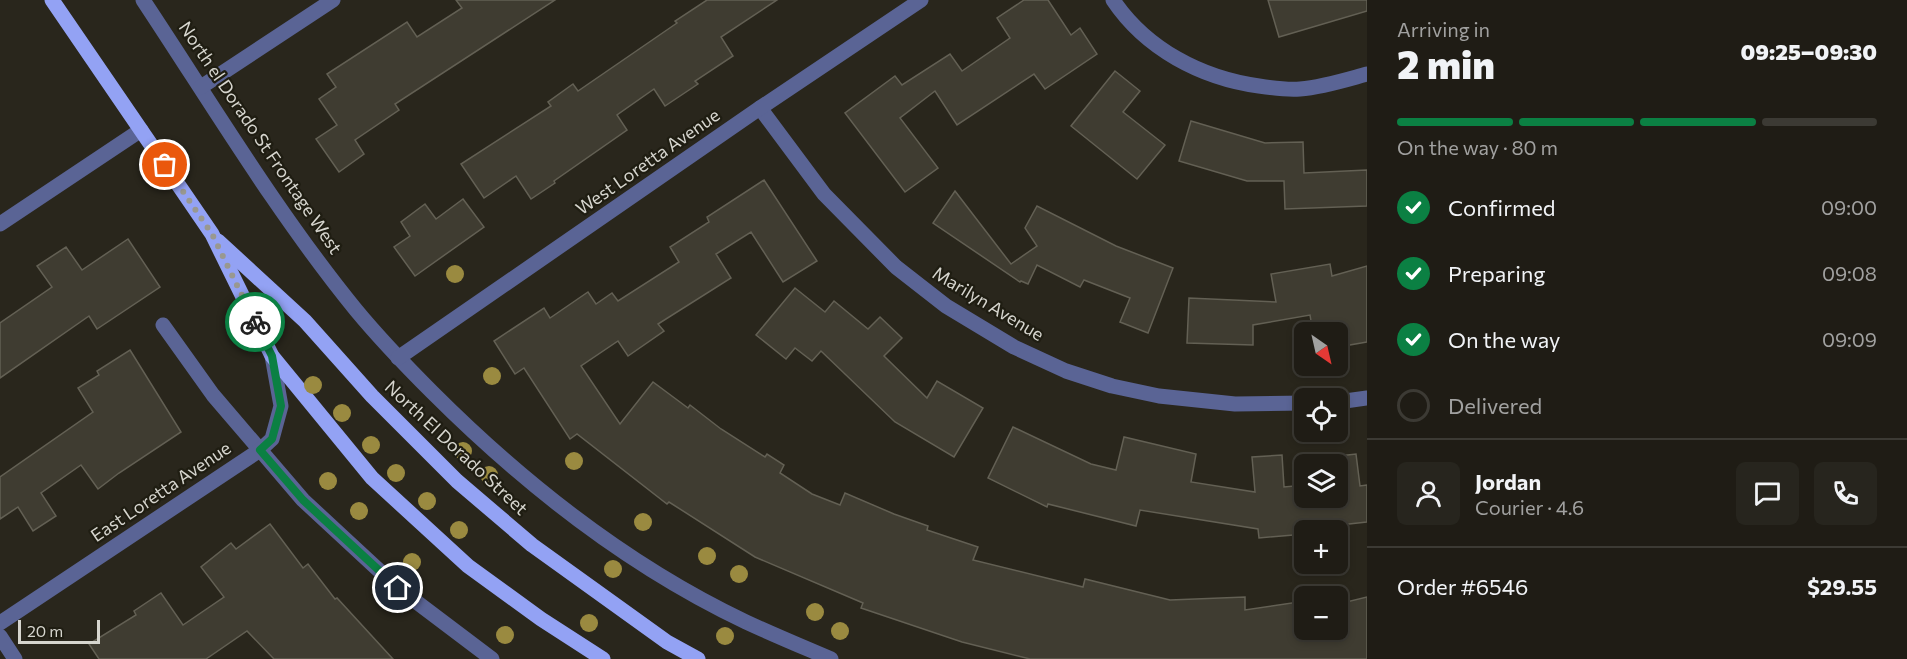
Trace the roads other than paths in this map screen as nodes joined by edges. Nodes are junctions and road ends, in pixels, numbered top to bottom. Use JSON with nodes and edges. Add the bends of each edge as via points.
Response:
{"nodes":[{"id":1,"x":52,"y":0,"type":"edge"},
{"id":2,"x":143,"y":0,"type":"edge"},
{"id":3,"x":333,"y":0,"type":"edge"},
{"id":4,"x":921,"y":0,"type":"edge"},
{"id":5,"x":1113,"y":0,"type":"edge"},
{"id":6,"x":1367,"y":74,"type":"edge"},
{"id":7,"x":201,"y":87,"type":"junction"},
{"id":8,"x":760,"y":108,"type":"junction"},
{"id":9,"x":141,"y":130,"type":"junction"},
{"id":10,"x":0,"y":224,"type":"edge"},
{"id":11,"x":212,"y":234,"type":"junction"},
{"id":12,"x":163,"y":325,"type":"dead end"},
{"id":13,"x":272,"y":356,"type":"junction"},
{"id":14,"x":398,"y":358,"type":"junction"},
{"id":15,"x":1367,"y":398,"type":"edge"},
{"id":16,"x":1348,"y":401,"type":"edge"},
{"id":17,"x":1294,"y":403,"type":"edge"},
{"id":18,"x":260,"y":450,"type":"junction"},
{"id":19,"x":0,"y":623,"type":"edge"},
{"id":20,"x":0,"y":636,"type":"edge"},
{"id":21,"x":15,"y":659,"type":"edge"},
{"id":22,"x":492,"y":659,"type":"edge"},
{"id":23,"x":603,"y":659,"type":"edge"},
{"id":24,"x":698,"y":659,"type":"edge"},
{"id":25,"x":831,"y":659,"type":"edge"}],
"edges":[{"from":1,"to":9,"type":"main road","name":"North El Dorado Street"},
{"from":2,"to":7,"type":"street","name":"North el Dorado St Frontage West"},
{"from":3,"to":7,"type":"street"},
{"from":4,"to":8,"type":"street","name":"West Loretta Avenue"},
{"from":5,"to":6,"type":"street","via":[[1132,25],[1183,62],[1238,83],[1298,89]]},
{"from":7,"to":14,"type":"street","name":"North el Dorado St Frontage West","via":[[280,207],[356,310]]},
{"from":8,"to":14,"type":"street","name":"West Loretta Avenue"},
{"from":8,"to":17,"type":"street","name":"Marilyn Avenue","via":[[824,194],[896,267],[946,306],[1014,347],[1066,371],[1159,396],[1235,404]]},
{"from":9,"to":10,"type":"street"},
{"from":9,"to":11,"type":"main road","name":"North El Dorado Street"},
{"from":11,"to":13,"type":"main road","name":"North El Dorado Street"},
{"from":11,"to":24,"type":"main road","name":"North El Dorado Street","via":[[305,321],[372,396],[457,481],[532,546]]},
{"from":12,"to":18,"type":"street","via":[[213,395]]},
{"from":13,"to":18,"type":"street","name":"East Loretta Avenue","via":[[281,406],[272,439]]},
{"from":13,"to":23,"type":"main road","name":"North El Dorado Street","via":[[372,478],[468,566]]},
{"from":14,"to":25,"type":"street","name":"North el Dorado St Frontage West","via":[[500,457],[622,551],[745,622]]},
{"from":15,"to":16,"type":"street"},
{"from":18,"to":19,"type":"street","name":"East Loretta Avenue"},
{"from":18,"to":22,"type":"street","via":[[303,500],[398,588]]},
{"from":20,"to":21,"type":"street"}]}
